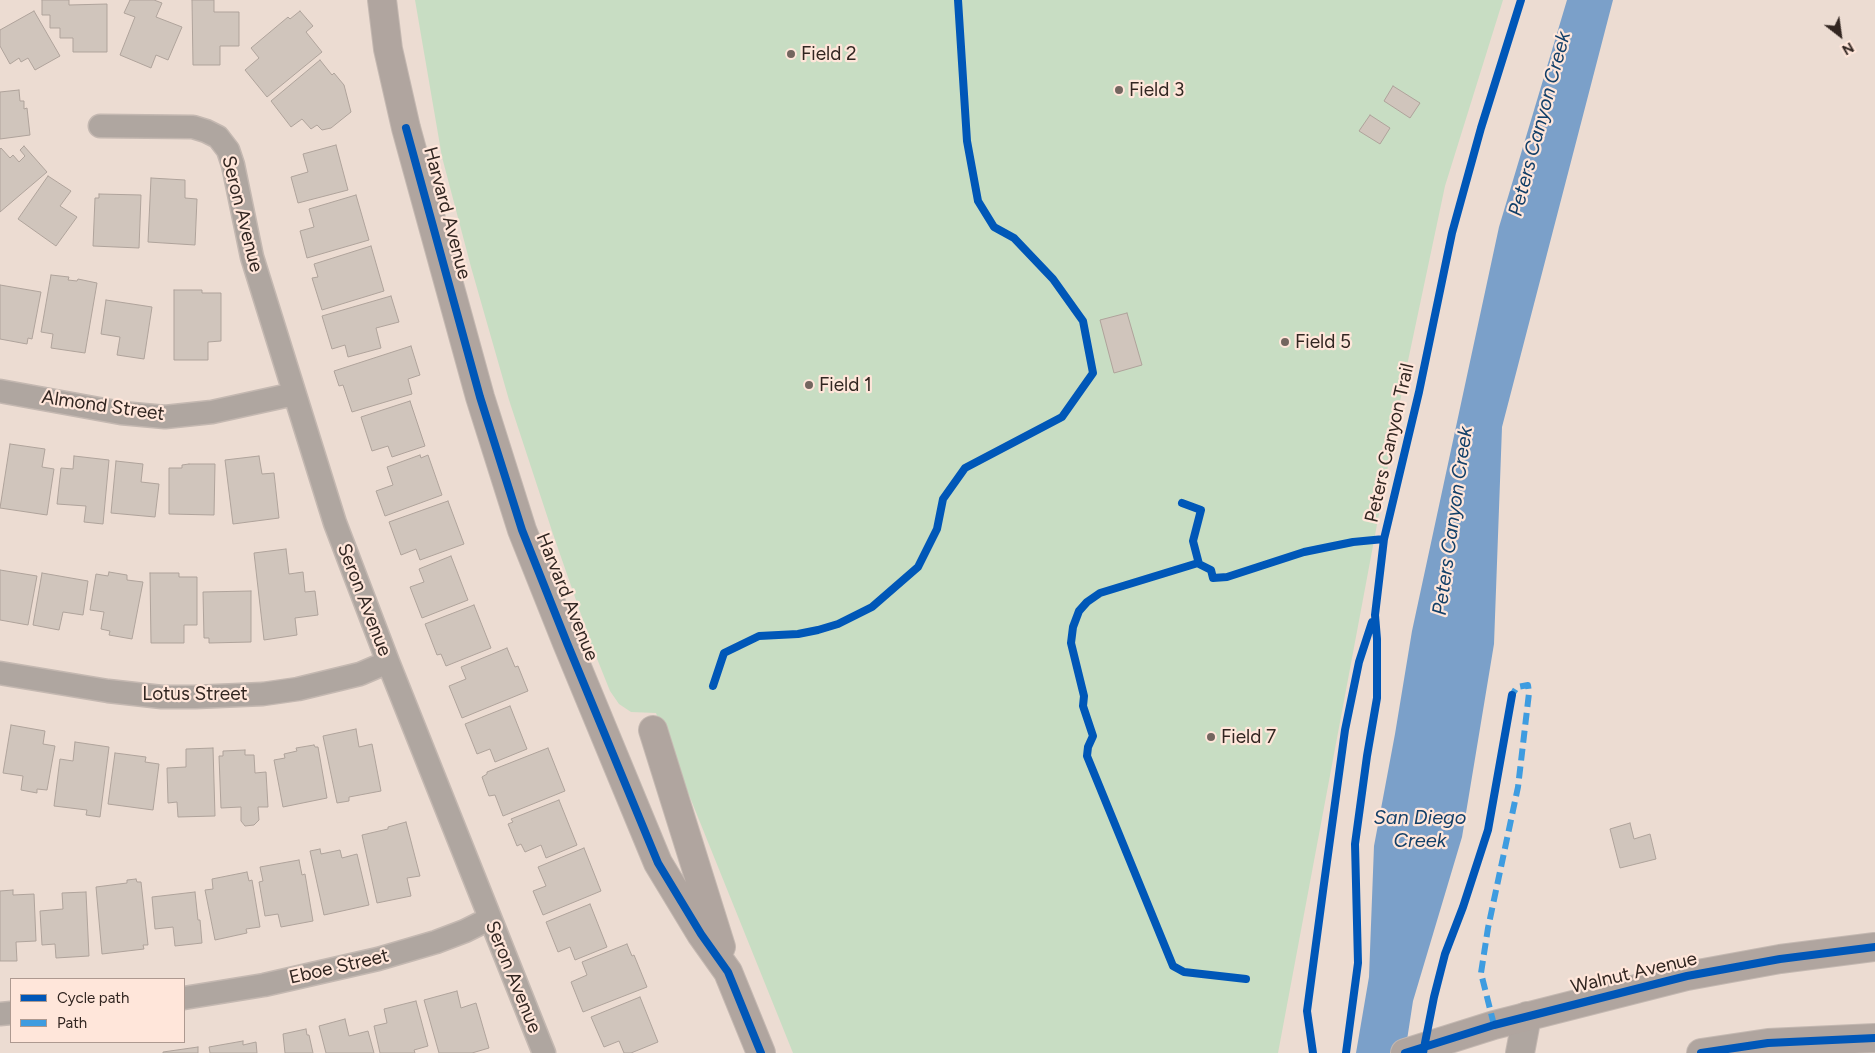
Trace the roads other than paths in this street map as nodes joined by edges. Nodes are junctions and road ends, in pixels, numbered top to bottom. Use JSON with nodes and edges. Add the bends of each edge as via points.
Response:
{"nodes":[{"id":1,"x":382,"y":0,"type":"edge"},
{"id":2,"x":100,"y":126,"type":"dead end"},
{"id":3,"x":0,"y":391,"type":"edge"},
{"id":4,"x":294,"y":394,"type":"junction"},
{"id":5,"x":388,"y":662,"type":"junction"},
{"id":6,"x":0,"y":673,"type":"edge"},
{"id":7,"x":653,"y":730,"type":"dead end"},
{"id":8,"x":489,"y":919,"type":"junction"},
{"id":9,"x":1875,"y":947,"type":"edge"},
{"id":10,"x":728,"y":972,"type":"junction"},
{"id":11,"x":185,"y":998,"type":"edge"},
{"id":12,"x":1528,"y":1016,"type":"junction"},
{"id":13,"x":1875,"y":1038,"type":"edge"},
{"id":14,"x":544,"y":1053,"type":"edge"},
{"id":15,"x":761,"y":1053,"type":"edge"},
{"id":16,"x":1404,"y":1053,"type":"edge"},
{"id":17,"x":1520,"y":1053,"type":"edge"},
{"id":18,"x":1701,"y":1053,"type":"edge"}],
"edges":[{"from":1,"to":10,"type":"main road","name":"Harvard Avenue","via":[[388,49],[406,128],[480,397],[522,530],[658,863]]},
{"from":2,"to":4,"type":"street","name":"Seron Avenue","via":[[193,127],[218,137],[228,150],[234,165],[252,257]]},
{"from":3,"to":4,"type":"street","name":"Almond Street","via":[[121,413],[165,417],[212,412]]},
{"from":4,"to":5,"type":"street","name":"Seron Avenue","via":[[335,523]]},
{"from":5,"to":6,"type":"street","name":"Lotus Street","via":[[360,674],[298,690],[195,698],[108,692]]},
{"from":5,"to":8,"type":"street","name":"Seron Avenue"},
{"from":7,"to":10,"type":"main road"},
{"from":8,"to":11,"type":"street","name":"Eboe Street","via":[[436,942],[378,959],[264,985]]},
{"from":8,"to":14,"type":"street","name":"Seron Avenue"},
{"from":9,"to":12,"type":"main road","name":"Walnut Avenue","via":[[1780,959],[1686,976]]},
{"from":10,"to":15,"type":"main road","name":"Harvard Avenue"},
{"from":12,"to":16,"type":"main road","name":"Walnut Avenue"},
{"from":12,"to":17,"type":"street"},
{"from":13,"to":18,"type":"main road","via":[[1768,1043]]}]}
